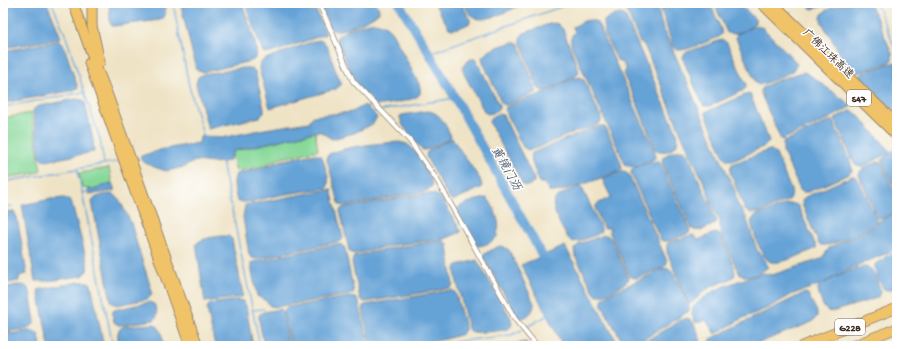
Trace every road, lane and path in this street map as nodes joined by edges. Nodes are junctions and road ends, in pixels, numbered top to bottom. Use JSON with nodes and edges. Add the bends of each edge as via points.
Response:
{"nodes":[{"id":1,"x":67,"y":3,"type":"edge"},
{"id":2,"x":73,"y":3,"type":"edge"},
{"id":3,"x":92,"y":3,"type":"edge"},
{"id":4,"x":319,"y":3,"type":"edge"},
{"id":5,"x":762,"y":3,"type":"edge"},
{"id":6,"x":773,"y":3,"type":"edge"},
{"id":7,"x":824,"y":58,"type":"junction"},
{"id":8,"x":107,"y":93,"type":"junction"},
{"id":9,"x":897,"y":124,"type":"edge"},
{"id":10,"x":897,"y":136,"type":"edge"},
{"id":11,"x":897,"y":308,"type":"edge"},
{"id":12,"x":897,"y":328,"type":"edge"},
{"id":13,"x":190,"y":346,"type":"edge"},
{"id":14,"x":198,"y":346,"type":"edge"},
{"id":15,"x":536,"y":346,"type":"edge"},
{"id":16,"x":802,"y":346,"type":"edge"},
{"id":17,"x":852,"y":346,"type":"edge"}],
"edges":[{"from":1,"to":13,"type":"highway"},
{"from":2,"to":8,"type":"highway"},
{"from":3,"to":8,"type":"highway","via":[[92,26]]},
{"from":4,"to":15,"type":"street","via":[[353,81],[410,141],[432,173],[515,319]]},
{"from":5,"to":7,"type":"highway","name":"广佛江珠高速","number":"S47"},
{"from":6,"to":7,"type":"highway","name":"广佛江珠高速","number":"S47"},
{"from":7,"to":9,"type":"highway","name":"广佛江珠高速","number":"S47"},
{"from":7,"to":10,"type":"highway","name":"广佛江珠高速","number":"S47"},
{"from":8,"to":14,"type":"highway"},
{"from":11,"to":16,"type":"highway","number":"G228"},
{"from":12,"to":17,"type":"highway","number":"G228"}]}
